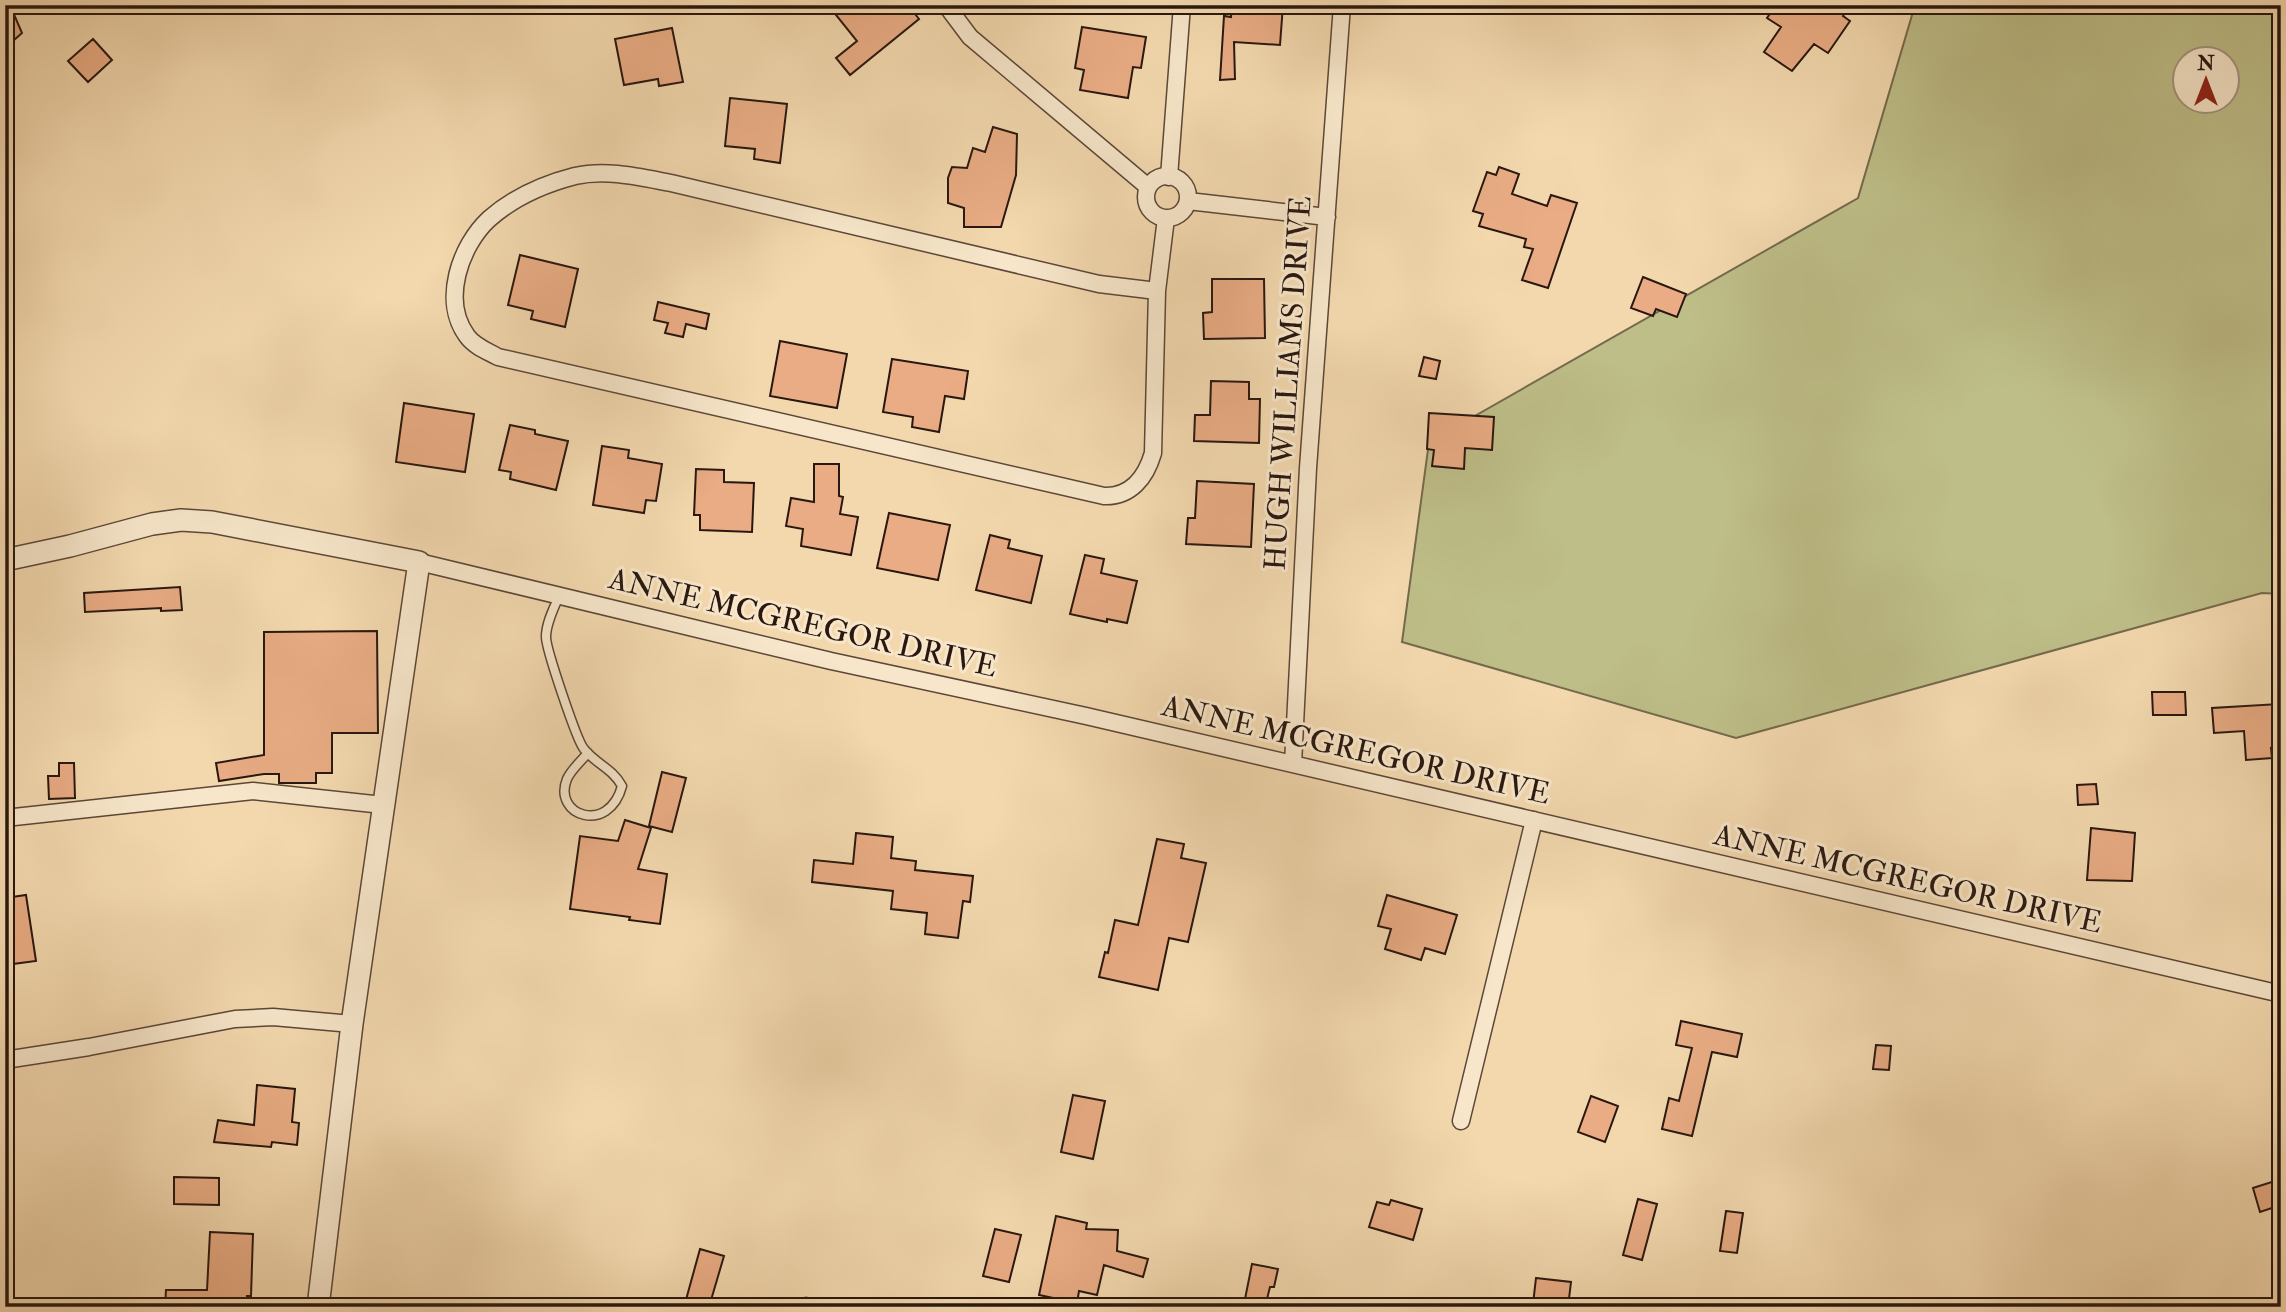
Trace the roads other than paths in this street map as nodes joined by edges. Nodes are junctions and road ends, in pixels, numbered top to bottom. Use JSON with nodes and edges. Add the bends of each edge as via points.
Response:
{"nodes":[{"id":1,"x":946,"y":5,"type":"edge"},
{"id":2,"x":1182,"y":5,"type":"edge"},
{"id":3,"x":1342,"y":5,"type":"edge"},
{"id":4,"x":1169,"y":177,"type":"junction"},
{"id":5,"x":1148,"y":187,"type":"junction"},
{"id":6,"x":1188,"y":201,"type":"junction"},
{"id":7,"x":1328,"y":217,"type":"junction"},
{"id":8,"x":1166,"y":218,"type":"junction"},
{"id":9,"x":1157,"y":291,"type":"junction"},
{"id":10,"x":5,"y":560,"type":"edge"},
{"id":11,"x":419,"y":562,"type":"junction"},
{"id":12,"x":559,"y":596,"type":"junction"},
{"id":13,"x":588,"y":753,"type":"junction"},
{"id":14,"x":1293,"y":764,"type":"junction"},
{"id":15,"x":383,"y":804,"type":"junction"},
{"id":16,"x":5,"y":818,"type":"edge"},
{"id":17,"x":1534,"y":820,"type":"junction"},
{"id":18,"x":2281,"y":994,"type":"edge"},
{"id":19,"x":352,"y":1024,"type":"junction"},
{"id":20,"x":5,"y":1060,"type":"edge"},
{"id":21,"x":1461,"y":1121,"type":"dead end"},
{"id":22,"x":317,"y":1307,"type":"edge"}],
"edges":[{"from":1,"to":5,"type":"street","via":[[971,37]]},
{"from":2,"to":4,"type":"street"},
{"from":3,"to":7,"type":"street","name":"HUGH WILLIAMS DRIVE"},
{"from":4,"to":5,"type":"street"},
{"from":4,"to":6,"type":"street","via":[[1181,182]]},
{"from":5,"to":8,"type":"street","via":[[1151,210]]},
{"from":6,"to":7,"type":"street"},
{"from":6,"to":8,"type":"street","via":[[1184,210]]},
{"from":7,"to":14,"type":"street","name":"HUGH WILLIAMS DRIVE","via":[[1308,468]]},
{"from":8,"to":9,"type":"street"},
{"from":9,"to":9,"type":"street","via":[[1153,453],[1139,481],[1116,497],[498,357],[468,338],[457,316],[455,296],[466,250],[487,221],[541,187],[598,173],[671,183],[1099,284]]},
{"from":10,"to":11,"type":"street","via":[[181,520]]},
{"from":11,"to":12,"type":"street","name":"ANNE MCGREGOR DRIVE"},
{"from":11,"to":15,"type":"street"},
{"from":12,"to":13,"type":"lane","via":[[546,637],[574,728]]},
{"from":12,"to":14,"type":"street","name":"ANNE MCGREGOR DRIVE"},
{"from":13,"to":13,"type":"lane","via":[[616,775],[622,786],[610,810],[594,816],[578,814],[568,805],[565,793],[567,778]]},
{"from":14,"to":17,"type":"street","name":"ANNE MCGREGOR DRIVE"},
{"from":15,"to":16,"type":"street","via":[[253,791]]},
{"from":15,"to":19,"type":"street"},
{"from":17,"to":18,"type":"street","name":"ANNE MCGREGOR DRIVE"},
{"from":17,"to":21,"type":"street"},
{"from":19,"to":20,"type":"street","via":[[272,1017],[235,1019]]},
{"from":19,"to":22,"type":"street"}]}
